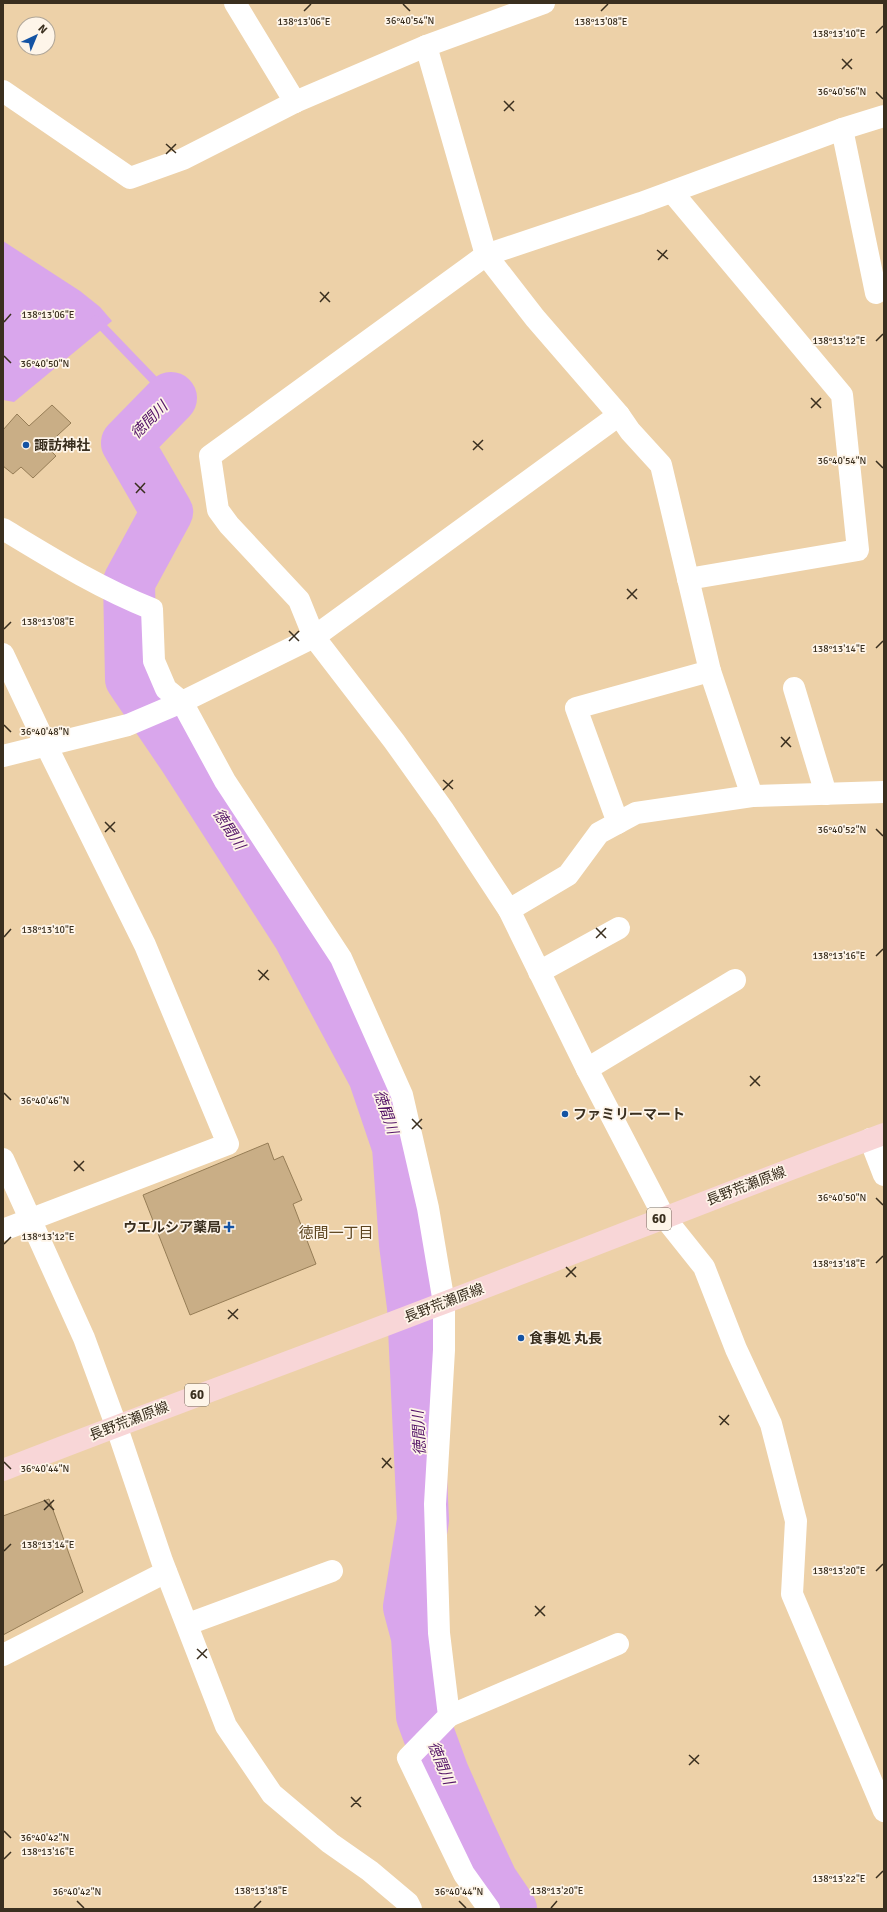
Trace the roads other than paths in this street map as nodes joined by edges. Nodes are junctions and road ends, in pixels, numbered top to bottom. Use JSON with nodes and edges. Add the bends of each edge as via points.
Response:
{"nodes":[{"id":1,"x":235,"y":3,"type":"edge"},
{"id":2,"x":532,"y":5,"type":"edge"},
{"id":3,"x":426,"y":46,"type":"junction"},
{"id":4,"x":3,"y":90,"type":"edge"},
{"id":5,"x":295,"y":102,"type":"junction"},
{"id":6,"x":884,"y":116,"type":"edge"},
{"id":7,"x":842,"y":129,"type":"junction"},
{"id":8,"x":672,"y":192,"type":"junction"},
{"id":9,"x":486,"y":254,"type":"junction"},
{"id":10,"x":876,"y":292,"type":"dead end"},
{"id":11,"x":620,"y":415,"type":"junction"},
{"id":12,"x":3,"y":530,"type":"edge"},
{"id":13,"x":688,"y":579,"type":"junction"},
{"id":14,"x":314,"y":637,"type":"junction"},
{"id":15,"x":3,"y":654,"type":"edge"},
{"id":16,"x":710,"y":671,"type":"junction"},
{"id":17,"x":794,"y":688,"type":"dead end"},
{"id":18,"x":175,"y":705,"type":"junction"},
{"id":19,"x":46,"y":746,"type":"junction"},
{"id":20,"x":3,"y":756,"type":"edge"},
{"id":21,"x":884,"y":792,"type":"edge"},
{"id":22,"x":826,"y":794,"type":"junction"},
{"id":23,"x":752,"y":796,"type":"junction"},
{"id":24,"x":618,"y":822,"type":"junction"},
{"id":25,"x":509,"y":910,"type":"junction"},
{"id":26,"x":619,"y":928,"type":"dead end"},
{"id":27,"x":539,"y":972,"type":"junction"},
{"id":28,"x":735,"y":980,"type":"dead end"},
{"id":29,"x":587,"y":1069,"type":"junction"},
{"id":30,"x":877,"y":1137,"type":"edge"},
{"id":31,"x":3,"y":1159,"type":"edge"},
{"id":32,"x":884,"y":1175,"type":"edge"},
{"id":33,"x":664,"y":1217,"type":"junction"},
{"id":34,"x":30,"y":1221,"type":"junction"},
{"id":35,"x":3,"y":1230,"type":"edge"},
{"id":36,"x":439,"y":1305,"type":"junction"},
{"id":37,"x":116,"y":1425,"type":"junction"},
{"id":38,"x":3,"y":1470,"type":"edge"},
{"id":39,"x":332,"y":1571,"type":"dead end"},
{"id":40,"x":166,"y":1572,"type":"junction"},
{"id":41,"x":188,"y":1624,"type":"junction"},
{"id":42,"x":618,"y":1644,"type":"dead end"},
{"id":43,"x":3,"y":1655,"type":"edge"},
{"id":44,"x":446,"y":1718,"type":"junction"},
{"id":45,"x":884,"y":1811,"type":"edge"},
{"id":46,"x":411,"y":1909,"type":"edge"},
{"id":47,"x":488,"y":1909,"type":"edge"}],
"edges":[{"from":1,"to":5,"type":"street"},
{"from":2,"to":3,"type":"street"},
{"from":3,"to":5,"type":"street"},
{"from":3,"to":9,"type":"street"},
{"from":4,"to":5,"type":"street","via":[[130,178],[182,159]]},
{"from":6,"to":7,"type":"street"},
{"from":7,"to":8,"type":"street"},
{"from":7,"to":10,"type":"street"},
{"from":8,"to":9,"type":"street"},
{"from":8,"to":13,"type":"street","via":[[842,395],[858,550]]},
{"from":9,"to":11,"type":"street","via":[[535,318]]},
{"from":9,"to":14,"type":"street","via":[[210,456],[218,510],[299,600]]},
{"from":11,"to":13,"type":"street","via":[[630,431],[661,465]]},
{"from":11,"to":14,"type":"street"},
{"from":12,"to":18,"type":"street","via":[[112,592],[152,609],[154,661]]},
{"from":13,"to":16,"type":"street"},
{"from":14,"to":18,"type":"street"},
{"from":14,"to":25,"type":"street","via":[[444,811]]},
{"from":15,"to":19,"type":"street"},
{"from":16,"to":23,"type":"street"},
{"from":16,"to":24,"type":"street","via":[[576,708]]},
{"from":17,"to":22,"type":"street"},
{"from":18,"to":19,"type":"street","via":[[128,725]]},
{"from":18,"to":36,"type":"street","via":[[341,958],[402,1095],[428,1208]]},
{"from":19,"to":20,"type":"street"},
{"from":19,"to":34,"type":"street","via":[[145,945],[228,1144]]},
{"from":21,"to":22,"type":"street"},
{"from":22,"to":23,"type":"street"},
{"from":23,"to":24,"type":"street","via":[[636,813]]},
{"from":24,"to":25,"type":"street","via":[[599,833],[568,876]]},
{"from":25,"to":27,"type":"street"},
{"from":26,"to":27,"type":"street"},
{"from":27,"to":29,"type":"street"},
{"from":28,"to":29,"type":"street"},
{"from":29,"to":33,"type":"street"},
{"from":30,"to":32,"type":"street"},
{"from":30,"to":33,"type":"main road","name":"長野荒瀬原線","number":"60"},
{"from":31,"to":34,"type":"street"},
{"from":33,"to":36,"type":"main road","name":"長野荒瀬原線","number":"60"},
{"from":33,"to":45,"type":"street","via":[[704,1267],[736,1349],[770,1424],[796,1521],[792,1594]]},
{"from":34,"to":35,"type":"street"},
{"from":34,"to":37,"type":"street","via":[[84,1338]]},
{"from":36,"to":37,"type":"main road","name":"長野荒瀬原線","number":"60"},
{"from":36,"to":44,"type":"street","via":[[444,1350],[435,1504],[439,1633]]},
{"from":37,"to":38,"type":"main road","name":"長野荒瀬原線","number":"60"},
{"from":37,"to":40,"type":"street"},
{"from":39,"to":41,"type":"street"},
{"from":40,"to":41,"type":"street"},
{"from":40,"to":43,"type":"street"},
{"from":41,"to":46,"type":"street","via":[[226,1726],[272,1794],[330,1843],[370,1871]]},
{"from":42,"to":44,"type":"street"},
{"from":44,"to":47,"type":"street","via":[[408,1758],[464,1874]]}]}
